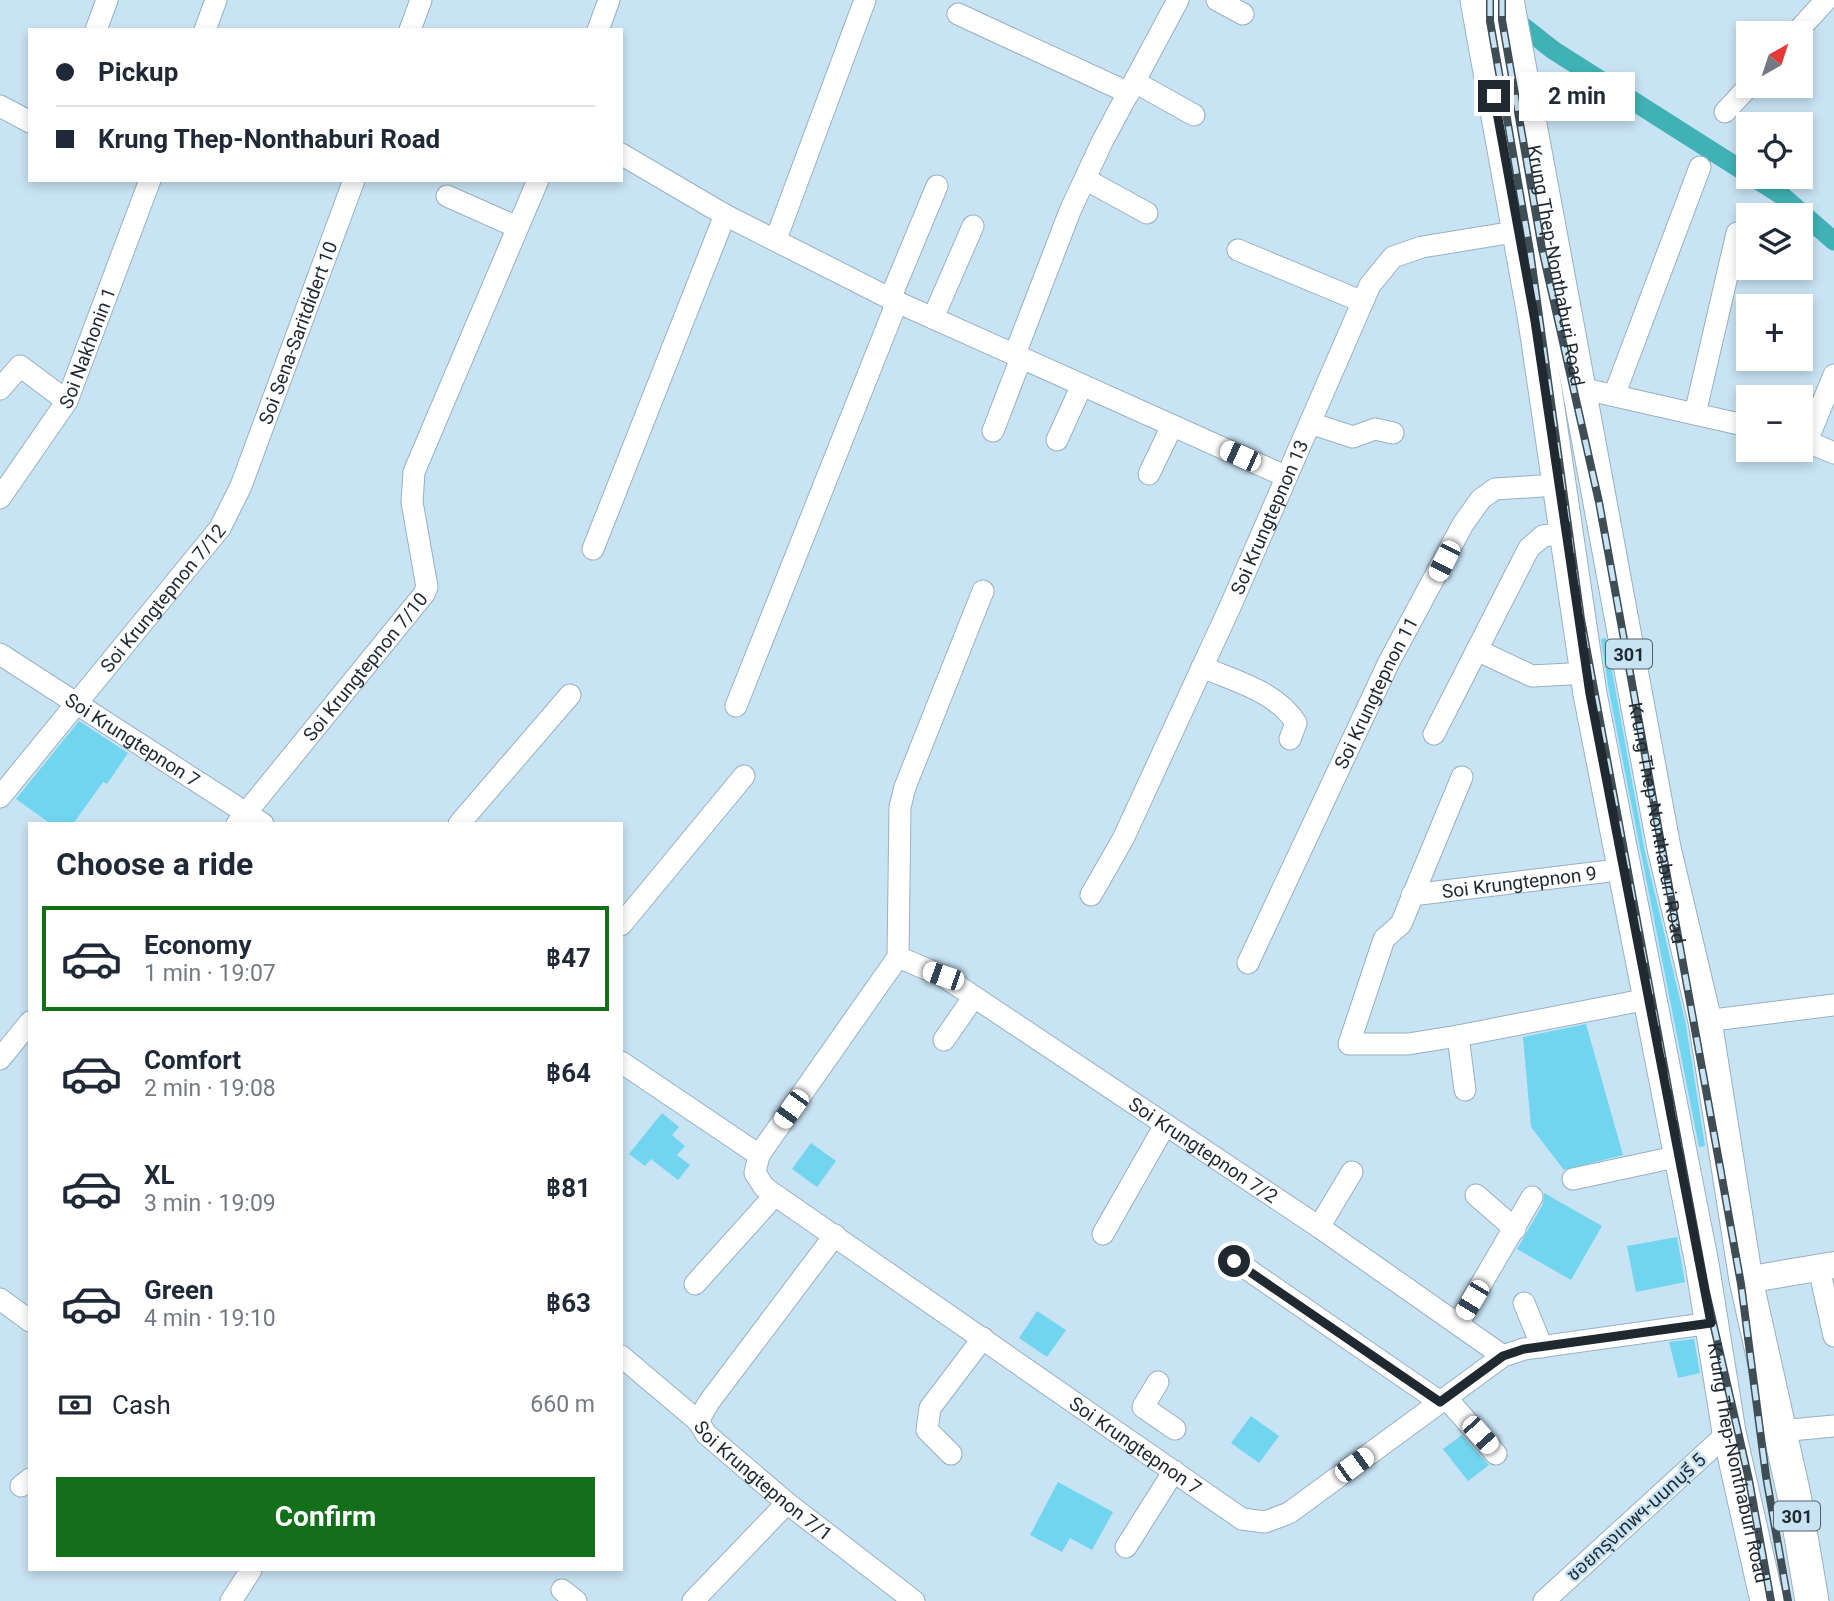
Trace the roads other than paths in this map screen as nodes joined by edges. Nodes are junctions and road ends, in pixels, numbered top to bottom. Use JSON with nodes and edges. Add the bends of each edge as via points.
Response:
{"nodes":[{"id":1,"x":107,"y":0,"type":"edge"},
{"id":2,"x":216,"y":0,"type":"edge"},
{"id":3,"x":421,"y":0,"type":"edge"},
{"id":4,"x":609,"y":0,"type":"edge"},
{"id":5,"x":865,"y":0,"type":"edge"},
{"id":6,"x":1178,"y":0,"type":"edge"},
{"id":7,"x":1217,"y":0,"type":"edge"},
{"id":8,"x":1826,"y":0,"type":"edge"},
{"id":9,"x":1494,"y":10,"type":"edge"},
{"id":10,"x":958,"y":14,"type":"dead end"},
{"id":11,"x":1242,"y":14,"type":"dead end"},
{"id":12,"x":1807,"y":21,"type":"edge"},
{"id":13,"x":97,"y":28,"type":"edge"},
{"id":14,"x":206,"y":28,"type":"edge"},
{"id":15,"x":411,"y":28,"type":"edge"},
{"id":16,"x":599,"y":28,"type":"edge"},
{"id":17,"x":1132,"y":87,"type":"junction"},
{"id":18,"x":1738,"y":98,"type":"edge"},
{"id":19,"x":0,"y":106,"type":"edge"},
{"id":20,"x":1725,"y":113,"type":"dead end"},
{"id":21,"x":1194,"y":115,"type":"dead end"},
{"id":22,"x":28,"y":121,"type":"edge"},
{"id":23,"x":623,"y":155,"type":"edge"},
{"id":24,"x":1700,"y":167,"type":"dead end"},
{"id":25,"x":1085,"y":179,"type":"junction"},
{"id":26,"x":148,"y":182,"type":"edge"},
{"id":27,"x":353,"y":182,"type":"edge"},
{"id":28,"x":537,"y":182,"type":"edge"},
{"id":29,"x":937,"y":186,"type":"dead end"},
{"id":30,"x":447,"y":196,"type":"dead end"},
{"id":31,"x":1147,"y":213,"type":"dead end"},
{"id":32,"x":725,"y":215,"type":"junction"},
{"id":33,"x":972,"y":226,"type":"dead end"},
{"id":34,"x":517,"y":227,"type":"junction"},
{"id":35,"x":1520,"y":231,"type":"junction"},
{"id":36,"x":1736,"y":237,"type":"edge"},
{"id":37,"x":776,"y":239,"type":"junction"},
{"id":38,"x":1238,"y":250,"type":"dead end"},
{"id":39,"x":893,"y":300,"type":"junction"},
{"id":40,"x":1363,"y":302,"type":"junction"},
{"id":41,"x":933,"y":318,"type":"junction"},
{"id":42,"x":1018,"y":356,"type":"junction"},
{"id":43,"x":1834,"y":375,"type":"edge"},
{"id":44,"x":6,"y":381,"type":"edge"},
{"id":45,"x":1082,"y":385,"type":"junction"},
{"id":46,"x":1580,"y":388,"type":"junction"},
{"id":47,"x":1615,"y":393,"type":"junction"},
{"id":48,"x":66,"y":401,"type":"junction"},
{"id":49,"x":1695,"y":414,"type":"junction"},
{"id":50,"x":1813,"y":420,"type":"edge"},
{"id":51,"x":1736,"y":423,"type":"edge"},
{"id":52,"x":1310,"y":424,"type":"junction"},
{"id":53,"x":1172,"y":426,"type":"junction"},
{"id":54,"x":993,"y":431,"type":"dead end"},
{"id":55,"x":1393,"y":433,"type":"dead end"},
{"id":56,"x":1057,"y":440,"type":"dead end"},
{"id":57,"x":1813,"y":444,"type":"edge"},
{"id":58,"x":1834,"y":453,"type":"edge"},
{"id":59,"x":1149,"y":474,"type":"dead end"},
{"id":60,"x":1285,"y":476,"type":"junction"},
{"id":61,"x":1557,"y":485,"type":"junction"},
{"id":62,"x":241,"y":486,"type":"joint"},
{"id":63,"x":0,"y":498,"type":"edge"},
{"id":64,"x":1566,"y":533,"type":"junction"},
{"id":65,"x":593,"y":549,"type":"dead end"},
{"id":66,"x":982,"y":591,"type":"dead end"},
{"id":67,"x":1479,"y":651,"type":"junction"},
{"id":68,"x":0,"y":653,"type":"edge"},
{"id":69,"x":1202,"y":667,"type":"junction"},
{"id":70,"x":1588,"y":673,"type":"junction"},
{"id":71,"x":570,"y":695,"type":"dead end"},
{"id":72,"x":74,"y":702,"type":"junction"},
{"id":73,"x":736,"y":706,"type":"dead end"},
{"id":74,"x":1434,"y":734,"type":"dead end"},
{"id":75,"x":1290,"y":739,"type":"dead end"},
{"id":76,"x":744,"y":776,"type":"dead end"},
{"id":77,"x":1462,"y":777,"type":"dead end"},
{"id":78,"x":0,"y":797,"type":"edge"},
{"id":79,"x":249,"y":820,"type":"edge"},
{"id":80,"x":461,"y":822,"type":"edge"},
{"id":81,"x":1626,"y":869,"type":"junction"},
{"id":82,"x":1091,"y":895,"type":"dead end"},
{"id":83,"x":1412,"y":895,"type":"junction"},
{"id":84,"x":623,"y":923,"type":"edge"},
{"id":85,"x":898,"y":957,"type":"junction"},
{"id":86,"x":1248,"y":963,"type":"dead end"},
{"id":87,"x":973,"y":998,"type":"junction"},
{"id":88,"x":1648,"y":999,"type":"junction"},
{"id":89,"x":1834,"y":1005,"type":"edge"},
{"id":90,"x":1705,"y":1021,"type":"junction"},
{"id":91,"x":28,"y":1024,"type":"edge"},
{"id":92,"x":1458,"y":1036,"type":"junction"},
{"id":93,"x":944,"y":1040,"type":"dead end"},
{"id":94,"x":0,"y":1059,"type":"edge"},
{"id":95,"x":623,"y":1063,"type":"edge"},
{"id":96,"x":1465,"y":1090,"type":"dead end"},
{"id":97,"x":1165,"y":1125,"type":"junction"},
{"id":98,"x":759,"y":1155,"type":"junction"},
{"id":99,"x":1680,"y":1156,"type":"junction"},
{"id":100,"x":1352,"y":1172,"type":"dead end"},
{"id":101,"x":1573,"y":1178,"type":"dead end"},
{"id":102,"x":775,"y":1195,"type":"junction"},
{"id":103,"x":1476,"y":1195,"type":"dead end"},
{"id":104,"x":1532,"y":1197,"type":"dead end"},
{"id":105,"x":1319,"y":1227,"type":"junction"},
{"id":106,"x":1515,"y":1229,"type":"junction"},
{"id":107,"x":1103,"y":1234,"type":"dead end"},
{"id":108,"x":835,"y":1235,"type":"junction"},
{"id":109,"x":1234,"y":1261,"type":"dead end"},
{"id":110,"x":1827,"y":1266,"type":"edge"},
{"id":111,"x":1746,"y":1280,"type":"junction"},
{"id":112,"x":695,"y":1284,"type":"dead end"},
{"id":113,"x":0,"y":1299,"type":"edge"},
{"id":114,"x":1524,"y":1303,"type":"dead end"},
{"id":115,"x":28,"y":1320,"type":"edge"},
{"id":116,"x":1711,"y":1323,"type":"junction"},
{"id":117,"x":1458,"y":1324,"type":"junction"},
{"id":118,"x":1834,"y":1336,"type":"edge"},
{"id":119,"x":983,"y":1338,"type":"junction"},
{"id":120,"x":1542,"y":1347,"type":"junction"},
{"id":121,"x":1503,"y":1356,"type":"junction"},
{"id":122,"x":623,"y":1358,"type":"edge"},
{"id":123,"x":1158,"y":1382,"type":"dead end"},
{"id":124,"x":1443,"y":1400,"type":"junction"},
{"id":125,"x":1143,"y":1407,"type":"junction"},
{"id":126,"x":698,"y":1421,"type":"junction"},
{"id":127,"x":1834,"y":1426,"type":"edge"},
{"id":128,"x":1175,"y":1429,"type":"dead end"},
{"id":129,"x":1780,"y":1431,"type":"junction"},
{"id":130,"x":1729,"y":1432,"type":"junction"},
{"id":131,"x":1124,"y":1436,"type":"junction"},
{"id":132,"x":951,"y":1454,"type":"dead end"},
{"id":133,"x":1496,"y":1454,"type":"dead end"},
{"id":134,"x":1174,"y":1471,"type":"junction"},
{"id":135,"x":787,"y":1503,"type":"junction"},
{"id":136,"x":1796,"y":1510,"type":"junction"},
{"id":137,"x":1749,"y":1521,"type":"junction"},
{"id":138,"x":1126,"y":1547,"type":"dead end"},
{"id":139,"x":250,"y":1571,"type":"edge"},
{"id":140,"x":1812,"y":1596,"type":"edge"},
{"id":141,"x":231,"y":1601,"type":"edge"},
{"id":142,"x":693,"y":1601,"type":"edge"},
{"id":143,"x":914,"y":1601,"type":"edge"},
{"id":144,"x":1544,"y":1601,"type":"edge"},
{"id":145,"x":1768,"y":1601,"type":"edge"}],
"edges":[{"from":1,"to":13,"type":"street"},
{"from":2,"to":14,"type":"street"},
{"from":3,"to":15,"type":"street"},
{"from":4,"to":16,"type":"street"},
{"from":5,"to":37,"type":"street"},
{"from":6,"to":17,"type":"street"},
{"from":7,"to":11,"type":"street"},
{"from":8,"to":12,"type":"street"},
{"from":9,"to":35,"type":"main road","name":"Krung Thep-Nonthaburi Road","number":"301"},
{"from":9,"to":46,"type":"main road","name":"Krung Thep-Nonthaburi Road","number":"301"},
{"from":10,"to":17,"type":"street"},
{"from":17,"to":21,"type":"street"},
{"from":17,"to":25,"type":"street"},
{"from":18,"to":20,"type":"street"},
{"from":19,"to":22,"type":"street"},
{"from":23,"to":32,"type":"street"},
{"from":24,"to":47,"type":"street"},
{"from":25,"to":31,"type":"street"},
{"from":25,"to":42,"type":"street"},
{"from":26,"to":48,"type":"street","name":"Soi Nakhonin 1"},
{"from":27,"to":62,"type":"street","name":"Soi Sena-Saritdidert 10"},
{"from":28,"to":34,"type":"street","name":"Soi Krungtepnon 7/10"},
{"from":29,"to":39,"type":"street"},
{"from":30,"to":34,"type":"street"},
{"from":32,"to":37,"type":"street"},
{"from":32,"to":65,"type":"street"},
{"from":33,"to":41,"type":"street"},
{"from":34,"to":79,"type":"street","name":"Soi Krungtepnon 7/10","via":[[414,472],[412,502],[427,587],[424,594]]},
{"from":35,"to":40,"type":"street","name":"Soi Krungtepnon 13","via":[[1422,247],[1393,257],[1370,285]]},
{"from":35,"to":61,"type":"main road","name":"Krung Thep-Nonthaburi Road","number":"301"},
{"from":36,"to":49,"type":"street"},
{"from":37,"to":39,"type":"street"},
{"from":38,"to":40,"type":"street"},
{"from":39,"to":41,"type":"street"},
{"from":39,"to":73,"type":"street"},
{"from":40,"to":52,"type":"street","name":"Soi Krungtepnon 13"},
{"from":41,"to":42,"type":"street"},
{"from":42,"to":45,"type":"street"},
{"from":42,"to":54,"type":"street"},
{"from":43,"to":50,"type":"street"},
{"from":44,"to":48,"type":"street","via":[[20,366]]},
{"from":45,"to":53,"type":"street"},
{"from":45,"to":56,"type":"street"},
{"from":46,"to":47,"type":"street"},
{"from":46,"to":90,"type":"main road","name":"Krung Thep-Nonthaburi Road","number":"301","via":[[1664,848]]},
{"from":47,"to":49,"type":"street"},
{"from":48,"to":63,"type":"street","name":"Soi Nakhonin 1"},
{"from":49,"to":51,"type":"street"},
{"from":52,"to":55,"type":"street","via":[[1353,437],[1375,429]]},
{"from":52,"to":60,"type":"street","name":"Soi Krungtepnon 13"},
{"from":53,"to":59,"type":"street"},
{"from":53,"to":60,"type":"street"},
{"from":57,"to":58,"type":"street"},
{"from":60,"to":69,"type":"street","name":"Soi Krungtepnon 13"},
{"from":61,"to":64,"type":"main road","name":"Krung Thep-Nonthaburi Road","number":"301"},
{"from":61,"to":86,"type":"street","name":"Soi Krungtepnon 11","via":[[1495,489],[1481,499],[1463,524],[1389,662]]},
{"from":62,"to":72,"type":"street","name":"Soi Krungtepnon 7/12","via":[[220,528]]},
{"from":64,"to":67,"type":"street","via":[[1543,536],[1529,548]]},
{"from":64,"to":70,"type":"main road","name":"Krung Thep-Nonthaburi Road","number":"301"},
{"from":66,"to":85,"type":"street","via":[[903,797]]},
{"from":67,"to":70,"type":"street","via":[[1532,676]]},
{"from":67,"to":74,"type":"street"},
{"from":68,"to":72,"type":"street","name":"Soi Krungtepnon 7"},
{"from":69,"to":75,"type":"street","via":[[1267,695],[1290,713],[1296,723]]},
{"from":69,"to":82,"type":"street","name":"Soi Krungtepnon 13","via":[[1123,839]]},
{"from":70,"to":81,"type":"main road","name":"Krung Thep-Nonthaburi Road","number":"301"},
{"from":71,"to":80,"type":"street"},
{"from":72,"to":78,"type":"street","name":"Soi Krungtepnon 7/12"},
{"from":72,"to":79,"type":"street","name":"Soi Krungtepnon 7"},
{"from":76,"to":84,"type":"street"},
{"from":77,"to":83,"type":"street"},
{"from":81,"to":83,"type":"street","name":"Soi Krungtepnon 9"},
{"from":81,"to":88,"type":"main road","name":"Krung Thep-Nonthaburi Road","number":"301"},
{"from":83,"to":92,"type":"street","via":[[1401,924],[1384,939],[1349,1044],[1408,1044]]},
{"from":85,"to":87,"type":"street","name":"Soi Krungtepnon 7/2","via":[[943,976]]},
{"from":85,"to":98,"type":"street"},
{"from":87,"to":93,"type":"street"},
{"from":87,"to":97,"type":"street","name":"Soi Krungtepnon 7/2"},
{"from":88,"to":92,"type":"street"},
{"from":88,"to":99,"type":"main road","name":"Krung Thep-Nonthaburi Road","number":"301"},
{"from":89,"to":90,"type":"street"},
{"from":90,"to":111,"type":"main road","name":"Krung Thep-Nonthaburi Road","number":"301"},
{"from":91,"to":94,"type":"street"},
{"from":92,"to":96,"type":"street"},
{"from":95,"to":98,"type":"street"},
{"from":97,"to":105,"type":"street","name":"Soi Krungtepnon 7/2"},
{"from":97,"to":107,"type":"street"},
{"from":98,"to":102,"type":"street","name":"Soi Krungtepnon 7","via":[[755,1173]]},
{"from":99,"to":101,"type":"street"},
{"from":99,"to":116,"type":"main road","name":"Krung Thep-Nonthaburi Road","number":"301"},
{"from":100,"to":105,"type":"street"},
{"from":102,"to":108,"type":"street","name":"Soi Krungtepnon 7"},
{"from":102,"to":112,"type":"street"},
{"from":103,"to":106,"type":"street"},
{"from":104,"to":106,"type":"street"},
{"from":105,"to":117,"type":"street","name":"Soi Krungtepnon 7/2"},
{"from":106,"to":117,"type":"street"},
{"from":108,"to":119,"type":"street","name":"Soi Krungtepnon 7"},
{"from":108,"to":126,"type":"street","name":"Soi Krungtepnon 7/1"},
{"from":109,"to":124,"type":"street"},
{"from":110,"to":111,"type":"street"},
{"from":110,"to":118,"type":"street"},
{"from":111,"to":129,"type":"main road","name":"Krung Thep-Nonthaburi Road","number":"301"},
{"from":113,"to":115,"type":"street"},
{"from":114,"to":120,"type":"street"},
{"from":116,"to":120,"type":"street","name":"Soi Krungtepnon 7"},
{"from":116,"to":130,"type":"main road","name":"Krung Thep-Nonthaburi Road","number":"301"},
{"from":117,"to":121,"type":"street","name":"Soi Krungtepnon 7/2"},
{"from":119,"to":131,"type":"street","name":"Soi Krungtepnon 7"},
{"from":119,"to":132,"type":"street","via":[[930,1408],[926,1421],[927,1430]]},
{"from":120,"to":121,"type":"street","name":"Soi Krungtepnon 7"},
{"from":121,"to":124,"type":"street","name":"Soi Krungtepnon 7"},
{"from":122,"to":126,"type":"street"},
{"from":123,"to":125,"type":"street"},
{"from":124,"to":133,"type":"street"},
{"from":124,"to":134,"type":"street","name":"Soi Krungtepnon 7","via":[[1289,1513],[1265,1522],[1242,1519]]},
{"from":125,"to":128,"type":"street"},
{"from":125,"to":131,"type":"street"},
{"from":126,"to":135,"type":"street","name":"Soi Krungtepnon 7/1","via":[[706,1434]]},
{"from":127,"to":129,"type":"street"},
{"from":129,"to":136,"type":"main road","name":"Krung Thep-Nonthaburi Road","number":"301"},
{"from":130,"to":137,"type":"main road","name":"Krung Thep-Nonthaburi Road","number":"301"},
{"from":130,"to":144,"type":"street","name":"ซอยกรุงเทพฯ-นนทบุรี 5"},
{"from":131,"to":134,"type":"street","name":"Soi Krungtepnon 7"},
{"from":134,"to":138,"type":"street"},
{"from":135,"to":142,"type":"street"},
{"from":135,"to":143,"type":"street","name":"Soi Krungtepnon 7/1"},
{"from":136,"to":137,"type":"main road","via":[[1771,1524]]},
{"from":136,"to":140,"type":"main road","name":"Krung Thep-Nonthaburi Road","number":"301"},
{"from":137,"to":145,"type":"main road","name":"Krung Thep-Nonthaburi Road","number":"301"},
{"from":139,"to":141,"type":"street"},
{"from":140,"to":145,"type":"main road","via":[[1796,1586]]}]}
